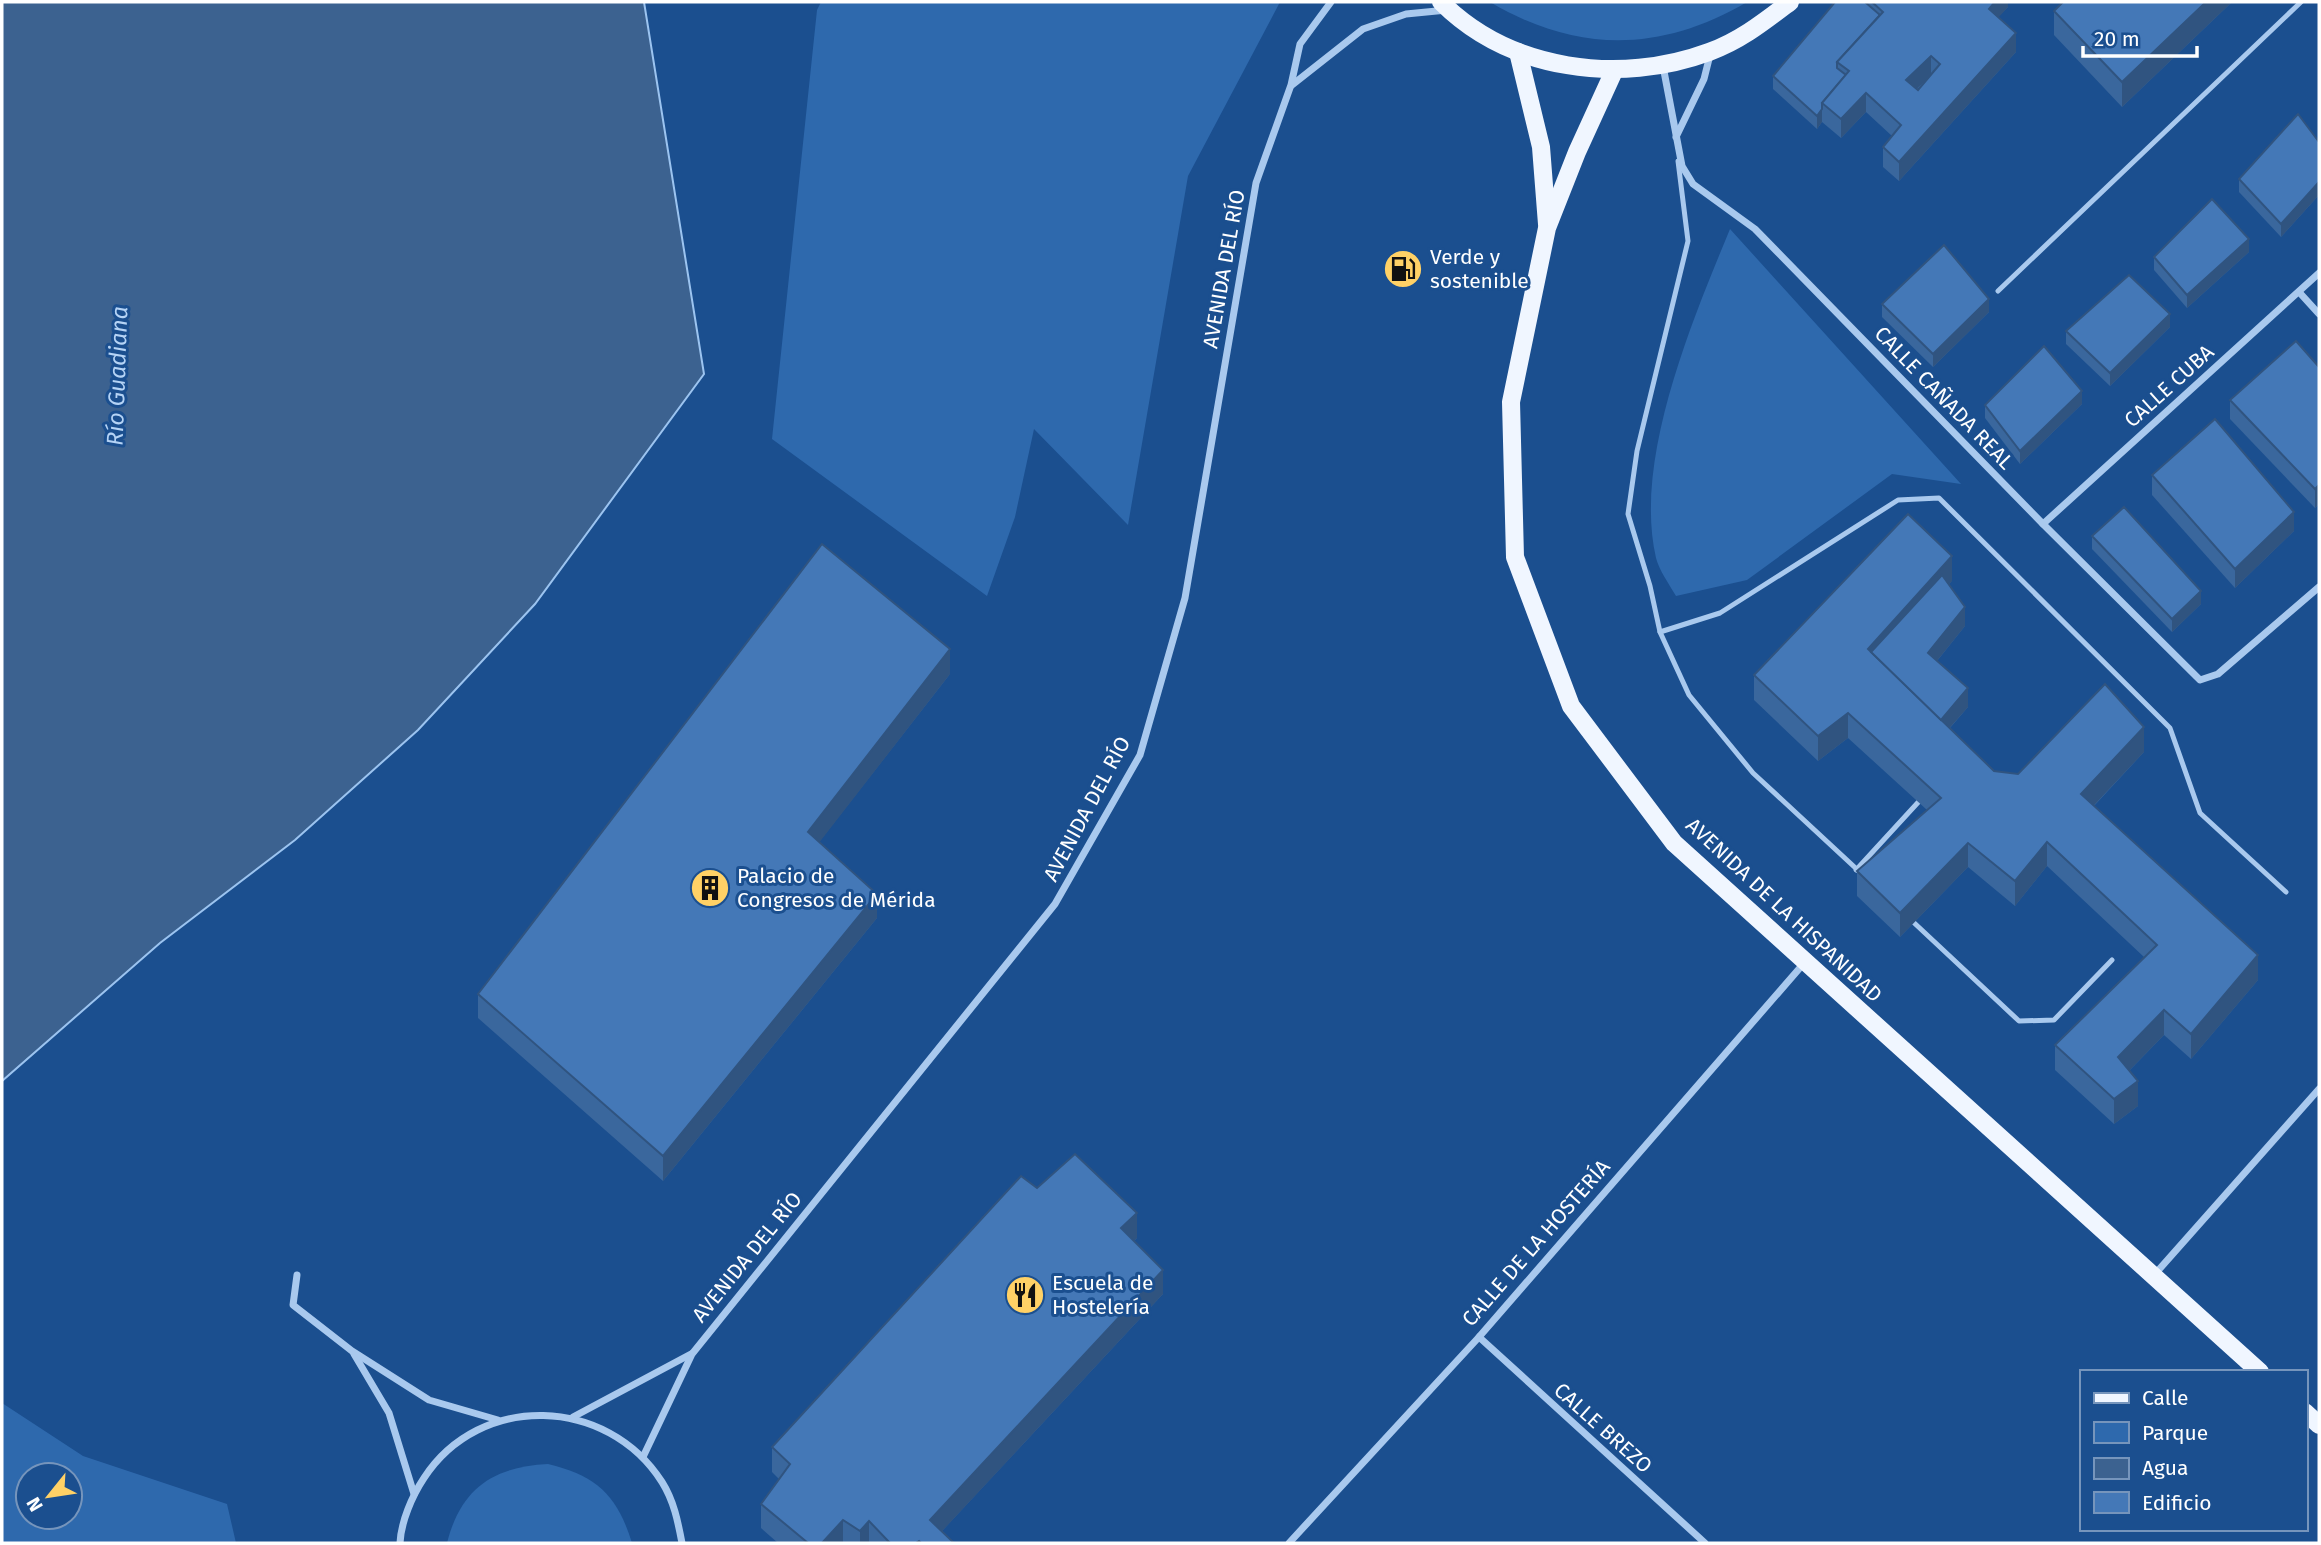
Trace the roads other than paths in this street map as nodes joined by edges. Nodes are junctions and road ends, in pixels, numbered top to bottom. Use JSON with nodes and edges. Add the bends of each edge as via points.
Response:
{"nodes":[{"id":1,"x":1331,"y":2,"type":"edge"},
{"id":2,"x":1790,"y":2,"type":"edge"},
{"id":3,"x":2301,"y":2,"type":"edge"},
{"id":4,"x":1445,"y":6,"type":"edge"},
{"id":5,"x":1518,"y":52,"type":"junction"},
{"id":6,"x":1711,"y":52,"type":"junction"},
{"id":7,"x":1663,"y":66,"type":"junction"},
{"id":8,"x":1614,"y":71,"type":"junction"},
{"id":9,"x":1291,"y":85,"type":"junction"},
{"id":10,"x":1676,"y":137,"type":"junction"},
{"id":11,"x":1547,"y":228,"type":"junction"},
{"id":12,"x":2319,"y":273,"type":"edge"},
{"id":13,"x":1998,"y":291,"type":"dead end"},
{"id":14,"x":2299,"y":292,"type":"junction"},
{"id":15,"x":2319,"y":314,"type":"edge"},
{"id":16,"x":2043,"y":524,"type":"junction"},
{"id":17,"x":2319,"y":587,"type":"edge"},
{"id":18,"x":1660,"y":632,"type":"junction"},
{"id":19,"x":1924,"y":797,"type":"edge"},
{"id":20,"x":1856,"y":870,"type":"junction"},
{"id":21,"x":1867,"y":879,"type":"edge"},
{"id":22,"x":2286,"y":892,"type":"dead end"},
{"id":23,"x":1907,"y":917,"type":"edge"},
{"id":24,"x":2112,"y":960,"type":"dead end"},
{"id":25,"x":1805,"y":961,"type":"junction"},
{"id":26,"x":2319,"y":1088,"type":"edge"},
{"id":27,"x":297,"y":1275,"type":"dead end"},
{"id":28,"x":2153,"y":1275,"type":"junction"},
{"id":29,"x":1479,"y":1337,"type":"junction"},
{"id":30,"x":352,"y":1351,"type":"junction"},
{"id":31,"x":692,"y":1354,"type":"junction"},
{"id":32,"x":2258,"y":1370,"type":"edge"},
{"id":33,"x":573,"y":1417,"type":"junction"},
{"id":34,"x":498,"y":1420,"type":"junction"},
{"id":35,"x":643,"y":1457,"type":"junction"},
{"id":36,"x":414,"y":1494,"type":"junction"},
{"id":37,"x":400,"y":1543,"type":"edge"},
{"id":38,"x":682,"y":1543,"type":"edge"},
{"id":39,"x":1289,"y":1543,"type":"edge"},
{"id":40,"x":1705,"y":1543,"type":"edge"}],
"edges":[{"from":1,"to":9,"type":"street","name":"AVENIDA DEL RÍO","via":[[1300,44]]},
{"from":2,"to":6,"type":"main road","via":[[1754,30]]},
{"from":3,"to":13,"type":"lane"},
{"from":4,"to":5,"type":"main road","via":[[1482,34]]},
{"from":4,"to":9,"type":"street","via":[[1363,29]]},
{"from":5,"to":8,"type":"main road","via":[[1565,65]]},
{"from":5,"to":11,"type":"main road","name":"AVENIDA DE LA HISPANIDAD","via":[[1541,147]]},
{"from":6,"to":7,"type":"main road"},
{"from":6,"to":10,"type":"street","via":[[1704,79]]},
{"from":7,"to":8,"type":"main road"},
{"from":7,"to":10,"type":"street","name":"CALLE CAÑADA REAL"},
{"from":8,"to":11,"type":"main road","name":"AVENIDA DE LA HISPANIDAD"},
{"from":9,"to":31,"type":"street","name":"AVENIDA DEL RÍO","via":[[1256,183],[1185,598],[1140,755],[1055,904]]},
{"from":10,"to":16,"type":"street","name":"CALLE CAÑADA REAL","via":[[1682,166],[1693,184],[1755,229]]},
{"from":10,"to":18,"type":"lane","via":[[1688,242],[1637,451],[1628,514]]},
{"from":11,"to":25,"type":"main road","name":"AVENIDA DE LA HISPANIDAD","via":[[1511,402],[1515,557],[1571,706],[1674,843]]},
{"from":12,"to":14,"type":"street","name":"CALLE CUBA"},
{"from":14,"to":15,"type":"street"},
{"from":14,"to":16,"type":"street","name":"CALLE CUBA"},
{"from":16,"to":17,"type":"street","name":"CALLE CAÑADA REAL","via":[[2200,680],[2218,674]]},
{"from":18,"to":20,"type":"lane","via":[[1689,695],[1745,763]]},
{"from":18,"to":22,"type":"lane","via":[[1720,613],[1898,500],[1938,498],[2170,728],[2200,813]]},
{"from":19,"to":20,"type":"lane"},
{"from":20,"to":21,"type":"lane"},
{"from":23,"to":24,"type":"lane","via":[[2019,1021],[2054,1020]]},
{"from":25,"to":28,"type":"main road","name":"AVENIDA DE LA HISPANIDAD"},
{"from":25,"to":29,"type":"street","name":"CALLE DE LA HOSTERÍA"},
{"from":26,"to":28,"type":"street"},
{"from":27,"to":30,"type":"street","via":[[293,1305]]},
{"from":28,"to":32,"type":"main road","name":"AVENIDA DE LA HISPANIDAD"},
{"from":29,"to":39,"type":"street","name":"CALLE DE LA HOSTERÍA"},
{"from":29,"to":40,"type":"street","name":"CALLE BREZO"},
{"from":30,"to":34,"type":"street","via":[[429,1400]]},
{"from":30,"to":36,"type":"street","via":[[389,1413]]},
{"from":31,"to":33,"type":"street","name":"AVENIDA DEL RÍO"},
{"from":31,"to":35,"type":"street","name":"AVENIDA DEL RÍO"},
{"from":33,"to":34,"type":"street","via":[[535,1414]]},
{"from":33,"to":35,"type":"street","via":[[611,1432]]},
{"from":34,"to":36,"type":"street","via":[[464,1436],[444,1453]]},
{"from":35,"to":38,"type":"street","via":[[663,1483],[677,1513]]},
{"from":36,"to":37,"type":"street"}]}
